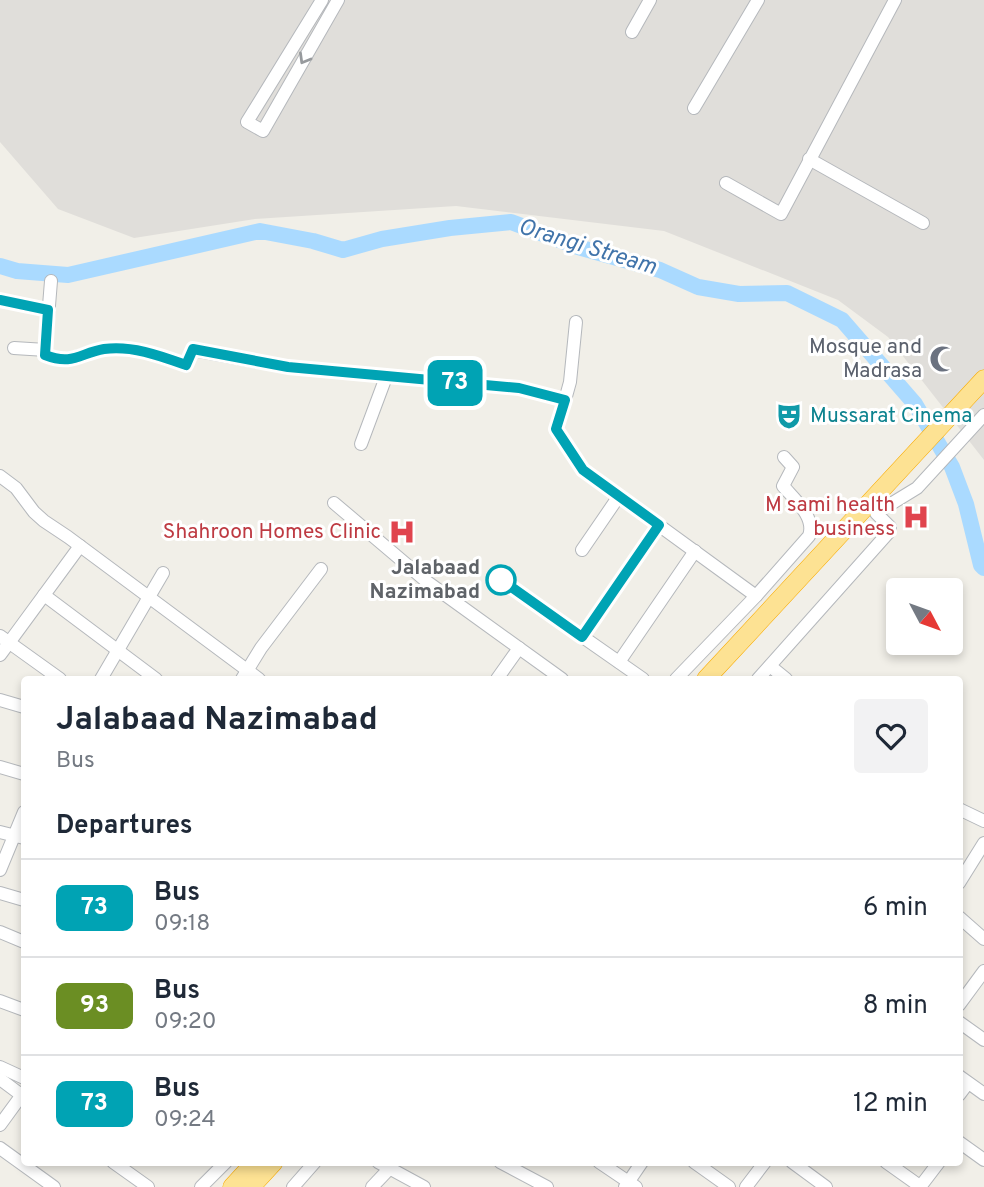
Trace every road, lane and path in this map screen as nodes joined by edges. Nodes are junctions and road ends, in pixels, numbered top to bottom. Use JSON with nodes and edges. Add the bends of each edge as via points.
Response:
{"nodes":[{"id":1,"x":322,"y":0,"type":"edge"},
{"id":2,"x":338,"y":0,"type":"edge"},
{"id":3,"x":650,"y":0,"type":"edge"},
{"id":4,"x":758,"y":0,"type":"edge"},
{"id":5,"x":895,"y":0,"type":"edge"},
{"id":6,"x":309,"y":23,"type":"junction"},
{"id":7,"x":321,"y":30,"type":"junction"},
{"id":8,"x":632,"y":32,"type":"dead end"},
{"id":9,"x":694,"y":108,"type":"dead end"},
{"id":10,"x":809,"y":159,"type":"junction"},
{"id":11,"x":726,"y":183,"type":"dead end"},
{"id":12,"x":923,"y":223,"type":"dead end"},
{"id":13,"x":51,"y":281,"type":"dead end"},
{"id":14,"x":0,"y":300,"type":"edge"},
{"id":15,"x":48,"y":310,"type":"junction"},
{"id":16,"x":576,"y":322,"type":"dead end"},
{"id":17,"x":14,"y":348,"type":"dead end"},
{"id":18,"x":46,"y":350,"type":"junction"},
{"id":19,"x":386,"y":377,"type":"junction"},
{"id":20,"x":982,"y":385,"type":"edge"},
{"id":21,"x":565,"y":400,"type":"junction"},
{"id":22,"x":984,"y":415,"type":"edge"},
{"id":23,"x":361,"y":444,"type":"dead end"},
{"id":24,"x":784,"y":457,"type":"dead end"},
{"id":25,"x":908,"y":471,"type":"junction"},
{"id":26,"x":0,"y":476,"type":"edge"},
{"id":27,"x":620,"y":496,"type":"junction"},
{"id":28,"x":334,"y":503,"type":"dead end"},
{"id":29,"x":876,"y":513,"type":"junction"},
{"id":30,"x":659,"y":525,"type":"junction"},
{"id":31,"x":80,"y":546,"type":"junction"},
{"id":32,"x":582,"y":550,"type":"dead end"},
{"id":33,"x":695,"y":551,"type":"junction"},
{"id":34,"x":321,"y":569,"type":"dead end"},
{"id":35,"x":163,"y":573,"type":"dead end"},
{"id":36,"x":500,"y":579,"type":"dead end"},
{"id":37,"x":44,"y":595,"type":"junction"},
{"id":38,"x":756,"y":596,"type":"junction"},
{"id":39,"x":149,"y":599,"type":"junction"},
{"id":40,"x":582,"y":637,"type":"junction"},
{"id":41,"x":5,"y":639,"type":"edge"},
{"id":42,"x":519,"y":648,"type":"junction"},
{"id":43,"x":118,"y":652,"type":"junction"},
{"id":44,"x":0,"y":655,"type":"edge"},
{"id":45,"x":619,"y":662,"type":"junction"},
{"id":46,"x":769,"y":666,"type":"junction"},
{"id":47,"x":244,"y":674,"type":"edge"},
{"id":48,"x":56,"y":676,"type":"edge"},
{"id":49,"x":103,"y":676,"type":"edge"},
{"id":50,"x":152,"y":676,"type":"edge"},
{"id":51,"x":498,"y":676,"type":"edge"},
{"id":52,"x":558,"y":676,"type":"edge"},
{"id":53,"x":639,"y":676,"type":"edge"},
{"id":54,"x":679,"y":676,"type":"edge"},
{"id":55,"x":709,"y":676,"type":"edge"},
{"id":56,"x":725,"y":676,"type":"edge"},
{"id":57,"x":761,"y":676,"type":"edge"},
{"id":58,"x":782,"y":676,"type":"edge"},
{"id":59,"x":0,"y":700,"type":"edge"},
{"id":60,"x":21,"y":706,"type":"edge"},
{"id":61,"x":0,"y":767,"type":"edge"},
{"id":62,"x":21,"y":773,"type":"edge"},
{"id":63,"x":963,"y":811,"type":"edge"},
{"id":64,"x":984,"y":821,"type":"edge"},
{"id":65,"x":0,"y":832,"type":"edge"},
{"id":66,"x":20,"y":837,"type":"edge"},
{"id":67,"x":984,"y":843,"type":"edge"},
{"id":68,"x":0,"y":870,"type":"edge"},
{"id":69,"x":963,"y":877,"type":"edge"},
{"id":70,"x":0,"y":893,"type":"edge"},
{"id":71,"x":21,"y":899,"type":"edge"},
{"id":72,"x":963,"y":921,"type":"edge"},
{"id":73,"x":0,"y":932,"type":"edge"},
{"id":74,"x":984,"y":939,"type":"edge"},
{"id":75,"x":21,"y":941,"type":"edge"},
{"id":76,"x":982,"y":978,"type":"edge"},
{"id":77,"x":0,"y":1000,"type":"edge"},
{"id":78,"x":963,"y":1000,"type":"edge"},
{"id":79,"x":21,"y":1009,"type":"edge"},
{"id":80,"x":963,"y":1025,"type":"edge"},
{"id":81,"x":984,"y":1040,"type":"edge"},
{"id":82,"x":0,"y":1067,"type":"edge"},
{"id":83,"x":21,"y":1077,"type":"edge"},
{"id":84,"x":984,"y":1077,"type":"edge"},
{"id":85,"x":0,"y":1079,"type":"edge"},
{"id":86,"x":972,"y":1085,"type":"edge"},
{"id":87,"x":21,"y":1093,"type":"edge"},
{"id":88,"x":21,"y":1099,"type":"edge"},
{"id":89,"x":0,"y":1125,"type":"edge"},
{"id":90,"x":963,"y":1145,"type":"edge"},
{"id":91,"x":0,"y":1148,"type":"edge"},
{"id":92,"x":984,"y":1160,"type":"edge"},
{"id":93,"x":21,"y":1163,"type":"edge"},
{"id":94,"x":25,"y":1166,"type":"edge"},
{"id":95,"x":119,"y":1166,"type":"edge"},
{"id":96,"x":220,"y":1166,"type":"edge"},
{"id":97,"x":251,"y":1166,"type":"edge"},
{"id":98,"x":270,"y":1166,"type":"edge"},
{"id":99,"x":311,"y":1166,"type":"edge"},
{"id":100,"x":386,"y":1166,"type":"edge"},
{"id":101,"x":508,"y":1166,"type":"edge"},
{"id":102,"x":604,"y":1166,"type":"edge"},
{"id":103,"x":640,"y":1166,"type":"edge"},
{"id":104,"x":700,"y":1166,"type":"edge"},
{"id":105,"x":762,"y":1166,"type":"edge"},
{"id":106,"x":797,"y":1166,"type":"edge"},
{"id":107,"x":892,"y":1166,"type":"edge"},
{"id":108,"x":936,"y":1166,"type":"edge"},
{"id":109,"x":390,"y":1168,"type":"junction"},
{"id":110,"x":630,"y":1185,"type":"edge"},
{"id":111,"x":54,"y":1187,"type":"edge"},
{"id":112,"x":148,"y":1187,"type":"edge"},
{"id":113,"x":201,"y":1187,"type":"edge"},
{"id":114,"x":232,"y":1187,"type":"edge"},
{"id":115,"x":251,"y":1187,"type":"edge"},
{"id":116,"x":293,"y":1187,"type":"edge"},
{"id":117,"x":372,"y":1187,"type":"edge"},
{"id":118,"x":424,"y":1187,"type":"edge"},
{"id":119,"x":547,"y":1187,"type":"edge"},
{"id":120,"x":729,"y":1187,"type":"edge"},
{"id":121,"x":746,"y":1187,"type":"edge"},
{"id":122,"x":826,"y":1187,"type":"edge"},
{"id":123,"x":921,"y":1187,"type":"edge"}],
"edges":[{"from":1,"to":6,"type":"street"},
{"from":2,"to":7,"type":"street"},
{"from":3,"to":8,"type":"street"},
{"from":4,"to":9,"type":"street"},
{"from":5,"to":10,"type":"street"},
{"from":6,"to":7,"type":"street"},
{"from":7,"to":6,"type":"street","one_way":true,"via":[[263,131],[247,122]]},
{"from":10,"to":11,"type":"street","via":[[781,214]]},
{"from":10,"to":12,"type":"street"},
{"from":13,"to":15,"type":"street"},
{"from":14,"to":15,"type":"street"},
{"from":15,"to":18,"type":"street"},
{"from":16,"to":21,"type":"street"},
{"from":17,"to":18,"type":"street"},
{"from":18,"to":19,"type":"street","via":[[45,355],[69,360],[103,349],[120,349],[186,365],[193,349],[288,367]]},
{"from":19,"to":21,"type":"street","via":[[519,388]]},
{"from":19,"to":23,"type":"street"},
{"from":20,"to":25,"type":"highway"},
{"from":21,"to":27,"type":"street","via":[[556,429],[583,470]]},
{"from":22,"to":29,"type":"street","via":[[917,488]]},
{"from":24,"to":38,"type":"street","via":[[793,470],[783,486],[800,505],[811,530]]},
{"from":25,"to":29,"type":"highway"},
{"from":25,"to":55,"type":"highway"},
{"from":26,"to":31,"type":"street","via":[[44,521]]},
{"from":27,"to":30,"type":"street"},
{"from":27,"to":32,"type":"street"},
{"from":28,"to":42,"type":"street","via":[[426,581]]},
{"from":29,"to":46,"type":"street","via":[[890,527],[889,532]]},
{"from":29,"to":56,"type":"highway"},
{"from":30,"to":33,"type":"street"},
{"from":30,"to":40,"type":"street"},
{"from":31,"to":37,"type":"street"},
{"from":31,"to":39,"type":"street"},
{"from":33,"to":38,"type":"street"},
{"from":33,"to":45,"type":"street"},
{"from":34,"to":47,"type":"street"},
{"from":35,"to":39,"type":"street"},
{"from":36,"to":40,"type":"street"},
{"from":37,"to":41,"type":"street"},
{"from":37,"to":43,"type":"street"},
{"from":38,"to":54,"type":"street"},
{"from":39,"to":43,"type":"street"},
{"from":39,"to":47,"type":"street"},
{"from":40,"to":45,"type":"street"},
{"from":41,"to":44,"type":"street"},
{"from":41,"to":48,"type":"street"},
{"from":42,"to":51,"type":"street"},
{"from":42,"to":52,"type":"street"},
{"from":43,"to":49,"type":"street"},
{"from":43,"to":50,"type":"street"},
{"from":45,"to":53,"type":"street"},
{"from":46,"to":57,"type":"street"},
{"from":46,"to":58,"type":"street"},
{"from":59,"to":60,"type":"street"},
{"from":61,"to":62,"type":"street"},
{"from":63,"to":64,"type":"street"},
{"from":65,"to":66,"type":"street"},
{"from":66,"to":68,"type":"street"},
{"from":67,"to":69,"type":"street"},
{"from":70,"to":71,"type":"street"},
{"from":72,"to":74,"type":"street"},
{"from":73,"to":75,"type":"street"},
{"from":76,"to":78,"type":"street"},
{"from":77,"to":79,"type":"street"},
{"from":80,"to":81,"type":"street"},
{"from":82,"to":83,"type":"street"},
{"from":84,"to":86,"type":"street"},
{"from":85,"to":87,"type":"street"},
{"from":88,"to":89,"type":"street"},
{"from":90,"to":92,"type":"street"},
{"from":91,"to":93,"type":"street"},
{"from":94,"to":111,"type":"street"},
{"from":95,"to":112,"type":"street"},
{"from":96,"to":113,"type":"street"},
{"from":97,"to":114,"type":"highway"},
{"from":98,"to":115,"type":"highway"},
{"from":99,"to":116,"type":"street"},
{"from":100,"to":109,"type":"street"},
{"from":101,"to":119,"type":"street"},
{"from":102,"to":110,"type":"street"},
{"from":103,"to":110,"type":"street"},
{"from":104,"to":120,"type":"street"},
{"from":105,"to":121,"type":"street"},
{"from":106,"to":122,"type":"street"},
{"from":107,"to":123,"type":"street"},
{"from":108,"to":123,"type":"street"},
{"from":109,"to":117,"type":"street"},
{"from":109,"to":118,"type":"street"}]}
